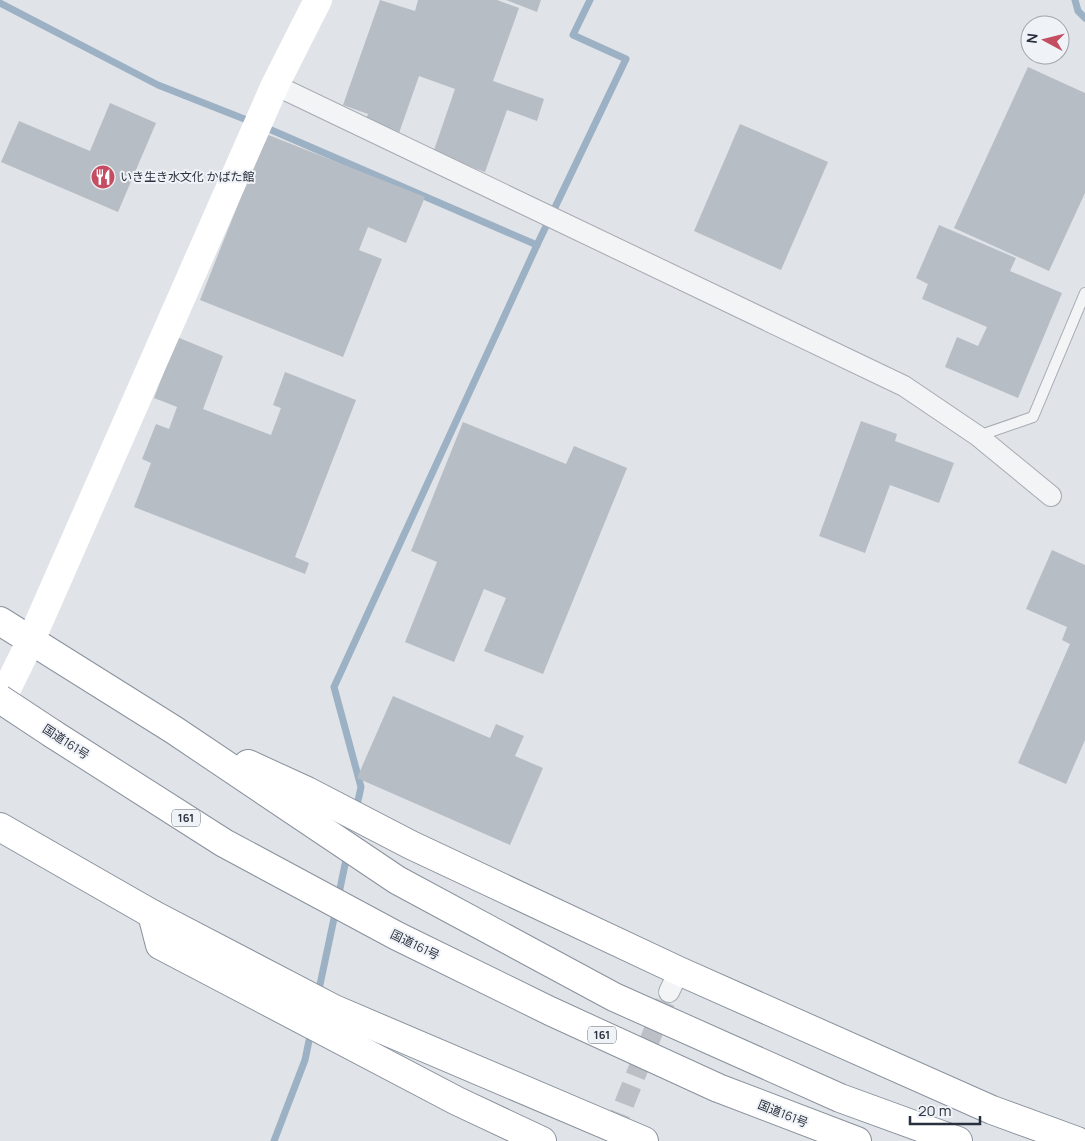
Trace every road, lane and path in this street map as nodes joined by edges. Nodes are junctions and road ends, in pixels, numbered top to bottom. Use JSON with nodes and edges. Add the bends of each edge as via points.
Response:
{"nodes":[{"id":1,"x":318,"y":0,"type":"edge"},
{"id":2,"x":275,"y":85,"type":"junction"},
{"id":3,"x":1085,"y":293,"type":"edge"},
{"id":4,"x":978,"y":436,"type":"junction"},
{"id":5,"x":1051,"y":496,"type":"dead end"},
{"id":6,"x":0,"y":620,"type":"edge"},
{"id":7,"x":31,"y":640,"type":"junction"},
{"id":8,"x":0,"y":699,"type":"edge"},
{"id":9,"x":0,"y":703,"type":"edge"},
{"id":10,"x":174,"y":730,"type":"junction"},
{"id":11,"x":0,"y":827,"type":"edge"},
{"id":12,"x":330,"y":1021,"type":"junction"},
{"id":13,"x":542,"y":1141,"type":"edge"},
{"id":14,"x":644,"y":1141,"type":"edge"},
{"id":15,"x":857,"y":1141,"type":"edge"},
{"id":16,"x":958,"y":1141,"type":"edge"},
{"id":17,"x":1077,"y":1141,"type":"edge"}],
"edges":[{"from":1,"to":2,"type":"main road"},
{"from":2,"to":4,"type":"street","via":[[904,386]]},
{"from":2,"to":7,"type":"main road"},
{"from":3,"to":4,"type":"lane","via":[[1033,417]]},
{"from":4,"to":5,"type":"street"},
{"from":6,"to":7,"type":"main road"},
{"from":7,"to":9,"type":"main road"},
{"from":7,"to":10,"type":"main road"},
{"from":8,"to":15,"type":"main road","name":"国道161号","number":"161","bridge":true,"via":[[224,843],[354,914],[550,1011],[709,1084]]},
{"from":10,"to":16,"type":"main road","via":[[397,880],[614,997],[840,1098]]},
{"from":10,"to":17,"type":"main road","via":[[341,808],[674,982]]},
{"from":11,"to":12,"type":"main road","via":[[152,914],[160,945]]},
{"from":12,"to":13,"type":"main road","via":[[457,1101]]},
{"from":12,"to":14,"type":"main road"}]}
